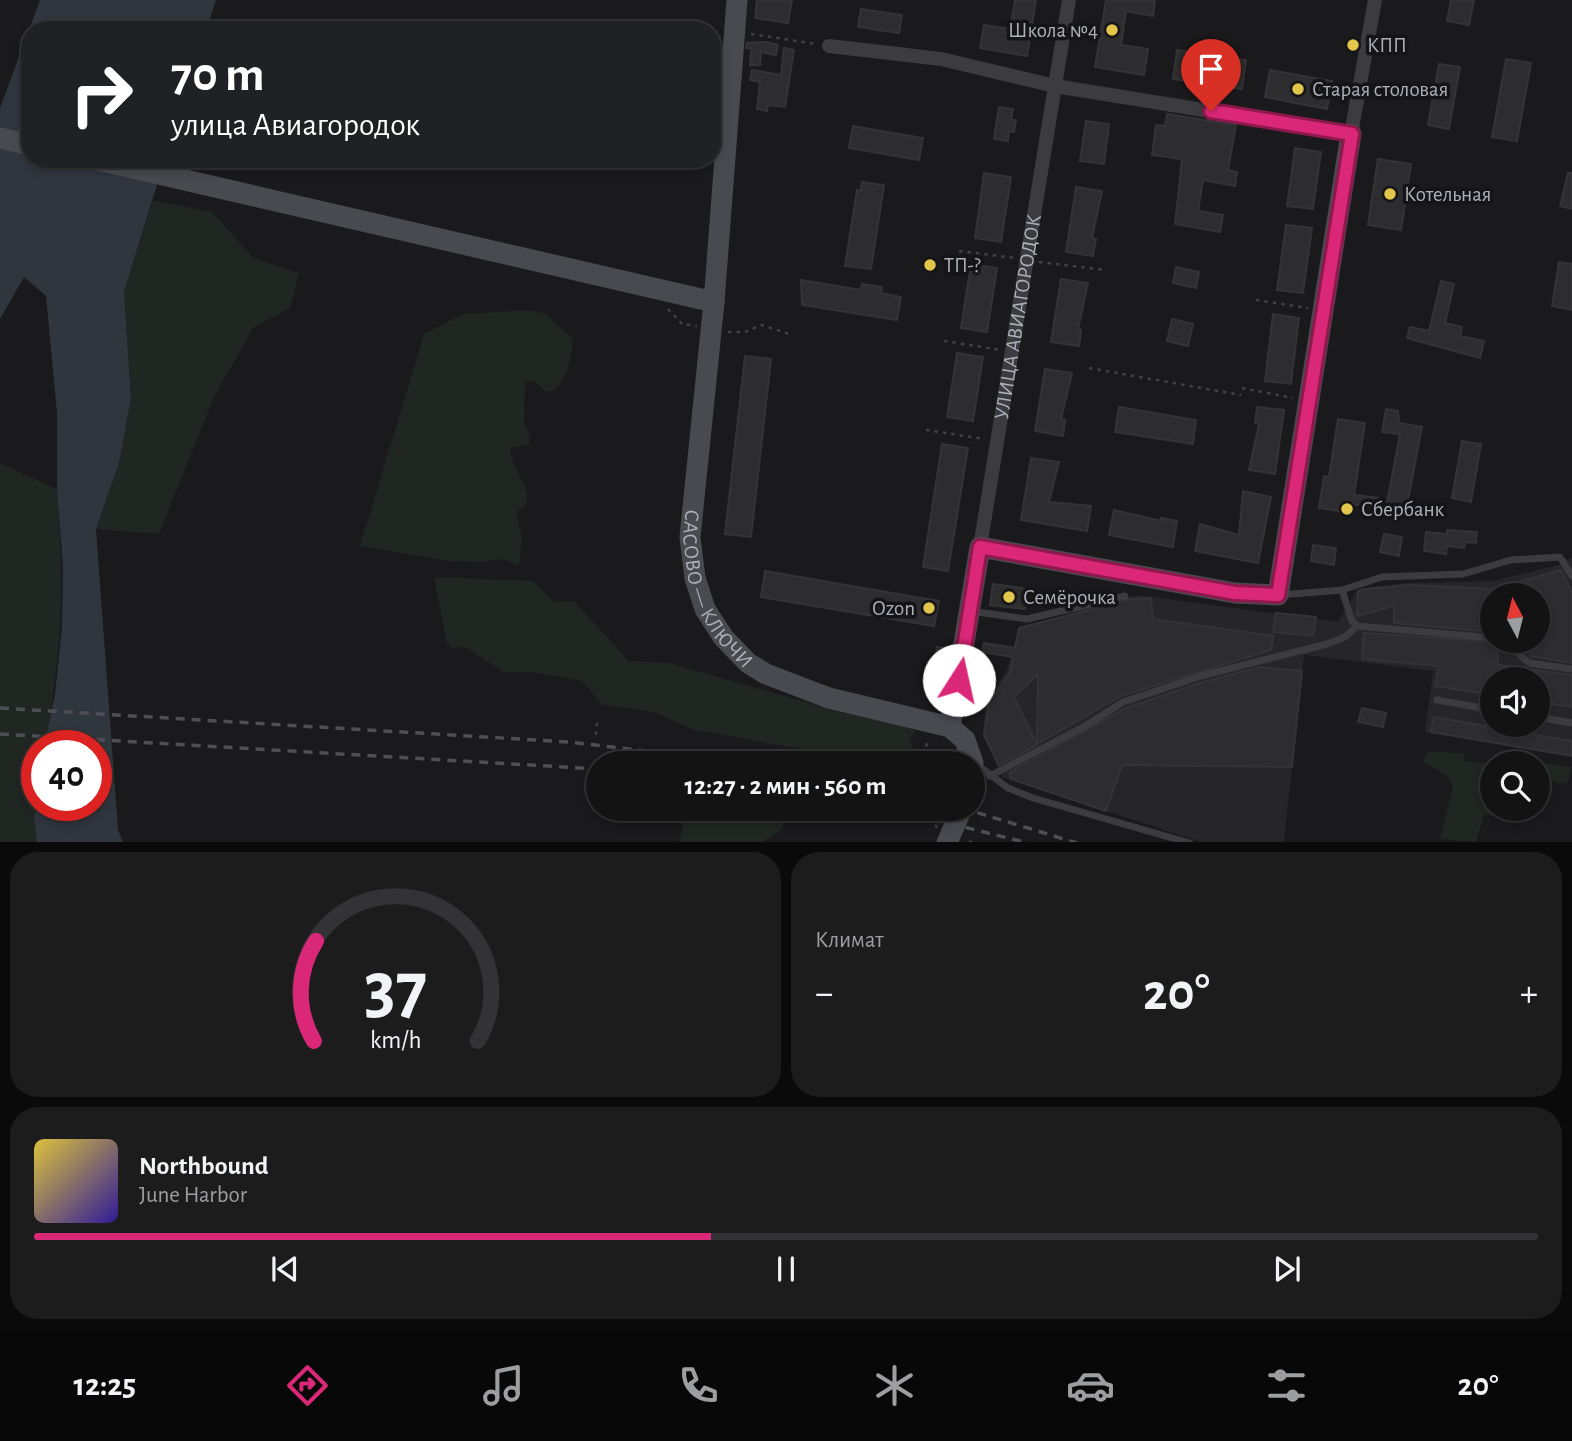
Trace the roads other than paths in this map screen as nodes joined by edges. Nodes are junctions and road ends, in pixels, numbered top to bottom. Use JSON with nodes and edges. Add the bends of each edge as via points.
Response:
{"nodes":[{"id":1,"x":737,"y":0,"type":"edge"},
{"id":2,"x":1069,"y":0,"type":"edge"},
{"id":3,"x":1375,"y":0,"type":"edge"},
{"id":4,"x":829,"y":46,"type":"road end"},
{"id":5,"x":1055,"y":86,"type":"junction"},
{"id":6,"x":1352,"y":134,"type":"junction"},
{"id":7,"x":0,"y":138,"type":"edge"},
{"id":8,"x":21,"y":143,"type":"edge"},
{"id":9,"x":134,"y":168,"type":"edge"},
{"id":10,"x":714,"y":302,"type":"junction"},
{"id":11,"x":980,"y":547,"type":"junction"},
{"id":12,"x":1572,"y":576,"type":"edge"},
{"id":13,"x":1342,"y":590,"type":"junction"},
{"id":14,"x":1278,"y":595,"type":"junction"},
{"id":15,"x":1125,"y":596,"type":"dead end"},
{"id":16,"x":970,"y":611,"type":"junction"},
{"id":17,"x":1357,"y":626,"type":"junction"},
{"id":18,"x":1480,"y":637,"type":"edge"},
{"id":19,"x":1518,"y":653,"type":"edge"},
{"id":20,"x":1572,"y":669,"type":"edge"},
{"id":21,"x":1437,"y":700,"type":"dead end"},
{"id":22,"x":1480,"y":708,"type":"edge"},
{"id":23,"x":1550,"y":720,"type":"edge"},
{"id":24,"x":1572,"y":723,"type":"edge"},
{"id":25,"x":941,"y":725,"type":"junction"},
{"id":26,"x":969,"y":751,"type":"edge"},
{"id":27,"x":985,"y":772,"type":"edge"},
{"id":28,"x":990,"y":776,"type":"junction"},
{"id":29,"x":956,"y":821,"type":"edge"},
{"id":30,"x":947,"y":842,"type":"edge"},
{"id":31,"x":1190,"y":842,"type":"edge"}],
"edges":[{"from":1,"to":10,"type":"street","name":"САСОВО — КЛЮЧИ"},
{"from":2,"to":5,"type":"street","name":"УЛИЦА АВИАГОРОДОК"},
{"from":3,"to":6,"type":"street"},
{"from":4,"to":5,"type":"street","via":[[941,59]]},
{"from":5,"to":6,"type":"street"},
{"from":5,"to":11,"type":"street","name":"УЛИЦА АВИАГОРОДОК"},
{"from":6,"to":14,"type":"street"},
{"from":7,"to":8,"type":"street"},
{"from":9,"to":10,"type":"street"},
{"from":10,"to":25,"type":"street","name":"САСОВО — КЛЮЧИ","via":[[690,537],[695,578],[705,608],[734,650],[766,674],[830,698]]},
{"from":11,"to":14,"type":"street","via":[[1235,593]]},
{"from":11,"to":16,"type":"street","name":"УЛИЦА АВИАГОРОДОК"},
{"from":12,"to":13,"type":"lane","via":[[1560,556],[1495,564],[1463,574],[1382,577]]},
{"from":13,"to":14,"type":"lane"},
{"from":13,"to":17,"type":"lane"},
{"from":15,"to":16,"type":"lane","via":[[1027,619]]},
{"from":16,"to":25,"type":"street","name":"УЛИЦА АВИАГОРОДОК","via":[[964,657]]},
{"from":17,"to":18,"type":"lane"},
{"from":17,"to":28,"type":"lane","via":[[1327,644],[1201,676],[1124,702]]},
{"from":19,"to":20,"type":"lane","via":[[1529,663]]},
{"from":21,"to":22,"type":"lane"},
{"from":23,"to":24,"type":"lane"},
{"from":25,"to":26,"type":"street","via":[[965,740]]},
{"from":27,"to":28,"type":"lane"},
{"from":28,"to":31,"type":"lane","via":[[1032,798]]},
{"from":29,"to":30,"type":"street"}]}
